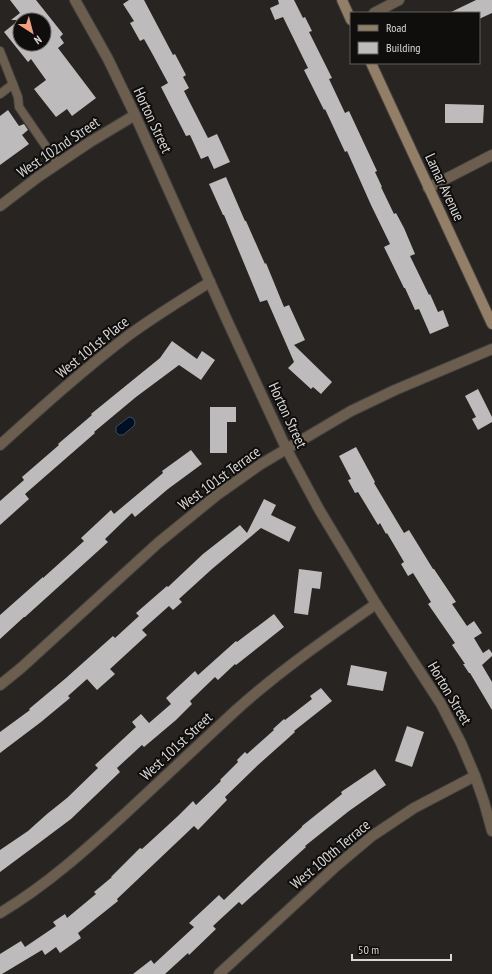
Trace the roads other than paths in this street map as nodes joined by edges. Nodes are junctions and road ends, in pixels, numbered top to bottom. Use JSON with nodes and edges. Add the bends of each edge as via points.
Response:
{"nodes":[{"id":1,"x":75,"y":0,"type":"edge"},
{"id":2,"x":342,"y":0,"type":"edge"},
{"id":3,"x":400,"y":0,"type":"edge"},
{"id":4,"x":376,"y":12,"type":"edge"},
{"id":5,"x":350,"y":18,"type":"edge"},
{"id":6,"x":0,"y":51,"type":"edge"},
{"id":7,"x":371,"y":64,"type":"edge"},
{"id":8,"x":13,"y":84,"type":"junction"},
{"id":9,"x":0,"y":94,"type":"edge"},
{"id":10,"x":135,"y":115,"type":"junction"},
{"id":11,"x":492,"y":155,"type":"edge"},
{"id":12,"x":58,"y":164,"type":"junction"},
{"id":13,"x":428,"y":188,"type":"junction"},
{"id":14,"x":0,"y":206,"type":"edge"},
{"id":15,"x":210,"y":282,"type":"junction"},
{"id":16,"x":492,"y":324,"type":"edge"},
{"id":17,"x":492,"y":350,"type":"edge"},
{"id":18,"x":0,"y":445,"type":"edge"},
{"id":19,"x":286,"y":448,"type":"junction"},
{"id":20,"x":376,"y":604,"type":"junction"},
{"id":21,"x":0,"y":685,"type":"edge"},
{"id":22,"x":475,"y":776,"type":"junction"},
{"id":23,"x":492,"y":831,"type":"edge"},
{"id":24,"x":0,"y":913,"type":"edge"},
{"id":25,"x":219,"y":974,"type":"edge"}],
"edges":[{"from":1,"to":10,"type":"street","name":"Horton Street"},
{"from":2,"to":5,"type":"street"},
{"from":3,"to":4,"type":"street"},
{"from":6,"to":8,"type":"lane"},
{"from":7,"to":13,"type":"street","name":"Lamar Avenue"},
{"from":8,"to":9,"type":"lane"},
{"from":8,"to":12,"type":"lane","via":[[19,107]]},
{"from":10,"to":12,"type":"street","name":"West 102nd Street"},
{"from":10,"to":15,"type":"street","name":"Horton Street"},
{"from":11,"to":13,"type":"street"},
{"from":12,"to":14,"type":"street","name":"West 102nd Street"},
{"from":13,"to":16,"type":"street","name":"Lamar Avenue"},
{"from":15,"to":18,"type":"street","name":"West 101st Place","via":[[156,316],[86,368]]},
{"from":15,"to":19,"type":"street","name":"Horton Street"},
{"from":17,"to":19,"type":"street","name":"West 101st Terrace","via":[[395,390],[351,411]]},
{"from":19,"to":20,"type":"street","name":"Horton Street","via":[[320,511]]},
{"from":19,"to":21,"type":"street","name":"West 101st Terrace","via":[[217,495],[158,543]]},
{"from":20,"to":22,"type":"street","name":"Horton Street","via":[[441,704]]},
{"from":20,"to":24,"type":"street","name":"West 101st Street","via":[[285,670],[236,711],[85,851],[16,904]]},
{"from":22,"to":23,"type":"street","name":"Horton Street"},
{"from":22,"to":25,"type":"street","name":"West 100th Terrace","via":[[414,808],[372,836]]}]}
